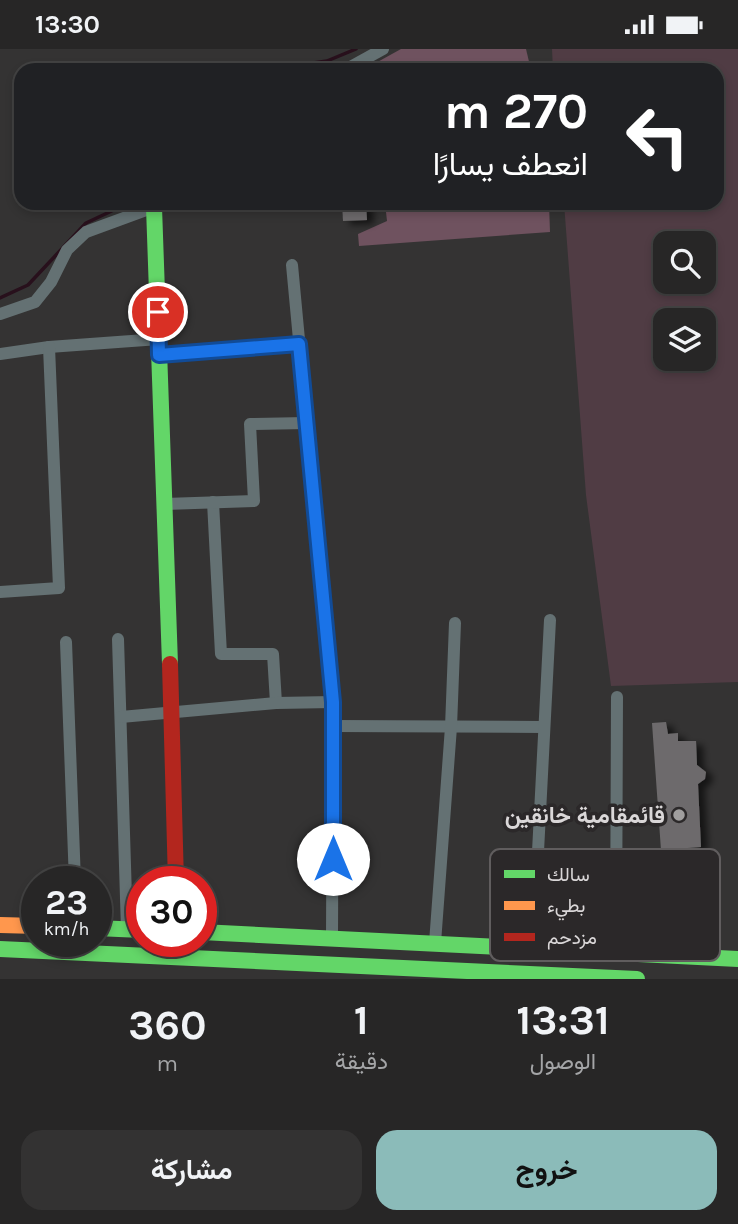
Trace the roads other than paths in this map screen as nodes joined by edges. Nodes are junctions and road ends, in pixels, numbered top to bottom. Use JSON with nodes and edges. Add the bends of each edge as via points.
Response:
{"nodes":[{"id":1,"x":383,"y":49,"type":"edge"},
{"id":2,"x":358,"y":63,"type":"edge"},
{"id":3,"x":145,"y":210,"type":"edge"},
{"id":4,"x":159,"y":210,"type":"edge"},
{"id":5,"x":292,"y":265,"type":"dead end"},
{"id":6,"x":0,"y":314,"type":"edge"},
{"id":7,"x":299,"y":344,"type":"junction"},
{"id":8,"x":49,"y":347,"type":"junction"},
{"id":9,"x":159,"y":347,"type":"junction"},
{"id":10,"x":0,"y":354,"type":"edge"},
{"id":11,"x":306,"y":423,"type":"junction"},
{"id":12,"x":213,"y":502,"type":"junction"},
{"id":13,"x":165,"y":504,"type":"junction"},
{"id":14,"x":0,"y":592,"type":"edge"},
{"id":15,"x":550,"y":620,"type":"dead end"},
{"id":16,"x":455,"y":623,"type":"dead end"},
{"id":17,"x":118,"y":639,"type":"dead end"},
{"id":18,"x":66,"y":642,"type":"dead end"},
{"id":19,"x":617,"y":697,"type":"dead end"},
{"id":20,"x":333,"y":702,"type":"junction"},
{"id":21,"x":276,"y":703,"type":"junction"},
{"id":22,"x":172,"y":713,"type":"junction"},
{"id":23,"x":121,"y":716,"type":"junction"},
{"id":24,"x":334,"y":726,"type":"junction"},
{"id":25,"x":451,"y":727,"type":"junction"},
{"id":26,"x":544,"y":727,"type":"junction"},
{"id":27,"x":541,"y":849,"type":"edge"},
{"id":28,"x":617,"y":849,"type":"edge"},
{"id":29,"x":74,"y":866,"type":"edge"},
{"id":30,"x":130,"y":866,"type":"edge"},
{"id":31,"x":176,"y":866,"type":"edge"},
{"id":32,"x":0,"y":925,"type":"edge"},
{"id":33,"x":21,"y":926,"type":"edge"},
{"id":34,"x":217,"y":933,"type":"edge"},
{"id":35,"x":332,"y":938,"type":"junction"},
{"id":36,"x":435,"y":943,"type":"junction"},
{"id":37,"x":490,"y":946,"type":"edge"},
{"id":38,"x":0,"y":949,"type":"edge"},
{"id":39,"x":720,"y":957,"type":"edge"},
{"id":40,"x":738,"y":958,"type":"edge"},
{"id":41,"x":542,"y":961,"type":"edge"},
{"id":42,"x":544,"y":974,"type":"junction"},
{"id":43,"x":637,"y":979,"type":"edge"}],
"edges":[{"from":1,"to":2,"type":"street"},
{"from":3,"to":6,"type":"street","via":[[86,232],[67,250],[35,302]]},
{"from":4,"to":9,"type":"main road"},
{"from":5,"to":7,"type":"street"},
{"from":7,"to":9,"type":"street"},
{"from":7,"to":11,"type":"street"},
{"from":8,"to":9,"type":"street"},
{"from":8,"to":10,"type":"street"},
{"from":8,"to":14,"type":"street","via":[[59,588]]},
{"from":9,"to":13,"type":"main road"},
{"from":11,"to":12,"type":"street","via":[[250,424],[254,501]]},
{"from":11,"to":20,"type":"street"},
{"from":12,"to":13,"type":"street"},
{"from":12,"to":21,"type":"street","via":[[221,654],[273,654]]},
{"from":13,"to":22,"type":"main road"},
{"from":15,"to":26,"type":"street"},
{"from":16,"to":25,"type":"street"},
{"from":17,"to":23,"type":"street"},
{"from":18,"to":29,"type":"street"},
{"from":19,"to":28,"type":"street"},
{"from":20,"to":21,"type":"street"},
{"from":20,"to":24,"type":"street"},
{"from":21,"to":22,"type":"street"},
{"from":22,"to":23,"type":"street"},
{"from":22,"to":31,"type":"main road"},
{"from":23,"to":30,"type":"street"},
{"from":24,"to":25,"type":"street"},
{"from":24,"to":35,"type":"street"},
{"from":25,"to":26,"type":"street"},
{"from":25,"to":36,"type":"street"},
{"from":26,"to":27,"type":"street"},
{"from":32,"to":33,"type":"main road"},
{"from":34,"to":35,"type":"main road"},
{"from":35,"to":36,"type":"main road"},
{"from":36,"to":37,"type":"main road"},
{"from":38,"to":42,"type":"main road"},
{"from":39,"to":40,"type":"main road"},
{"from":41,"to":42,"type":"main road"},
{"from":42,"to":43,"type":"main road"}]}
